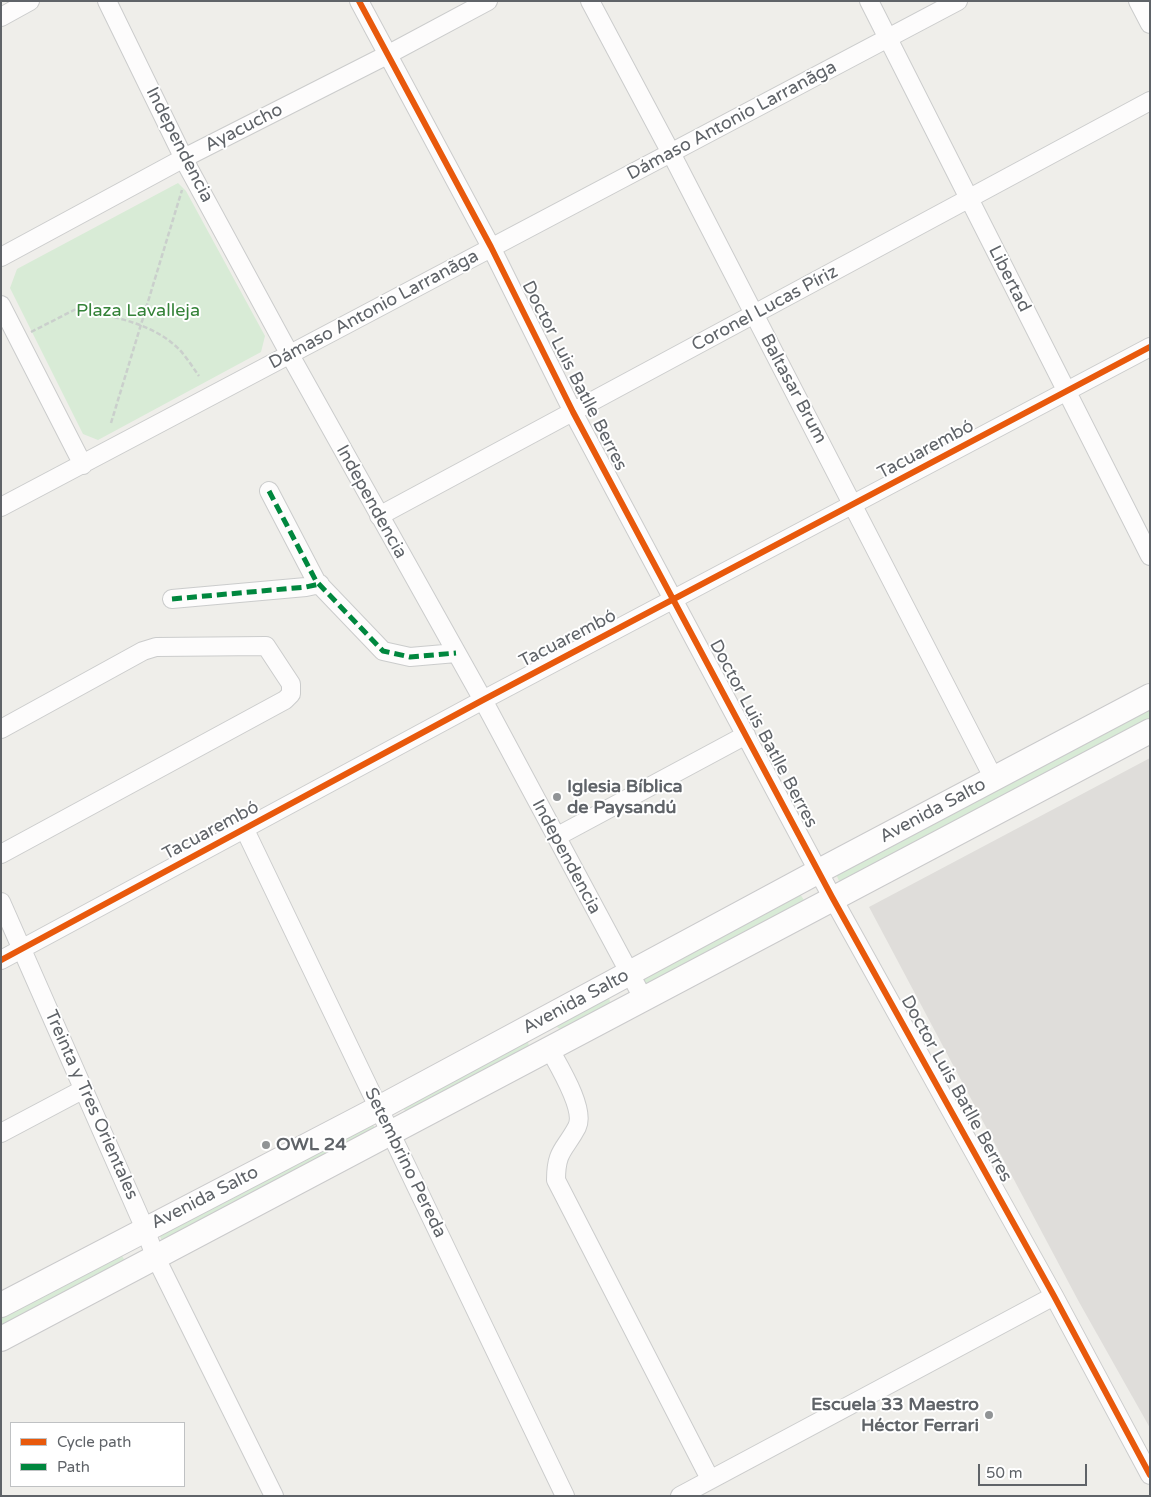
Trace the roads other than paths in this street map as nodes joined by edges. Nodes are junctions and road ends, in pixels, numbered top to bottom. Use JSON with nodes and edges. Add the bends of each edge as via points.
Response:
{"nodes":[{"id":1,"x":30,"y":1,"type":"edge"},
{"id":2,"x":107,"y":1,"type":"edge"},
{"id":3,"x":359,"y":1,"type":"edge"},
{"id":4,"x":488,"y":1,"type":"edge"},
{"id":5,"x":590,"y":1,"type":"edge"},
{"id":6,"x":869,"y":1,"type":"edge"},
{"id":7,"x":958,"y":1,"type":"edge"},
{"id":8,"x":1138,"y":1,"type":"edge"},
{"id":9,"x":1,"y":17,"type":"edge"},
{"id":10,"x":1150,"y":24,"type":"edge"},
{"id":11,"x":888,"y":38,"type":"junction"},
{"id":12,"x":389,"y":54,"type":"junction"},
{"id":13,"x":1150,"y":101,"type":"edge"},
{"id":14,"x":671,"y":153,"type":"junction"},
{"id":15,"x":186,"y":164,"type":"junction"},
{"id":16,"x":968,"y":199,"type":"junction"},
{"id":17,"x":491,"y":248,"type":"junction"},
{"id":18,"x":1,"y":257,"type":"edge"},
{"id":19,"x":1,"y":305,"type":"edge"},
{"id":20,"x":754,"y":315,"type":"junction"},
{"id":21,"x":1150,"y":347,"type":"edge"},
{"id":22,"x":290,"y":355,"type":"junction"},
{"id":23,"x":1066,"y":392,"type":"junction"},
{"id":24,"x":574,"y":412,"type":"junction"},
{"id":25,"x":83,"y":465,"type":"junction"},
{"id":26,"x":269,"y":491,"type":"dead end"},
{"id":27,"x":854,"y":505,"type":"junction"},
{"id":28,"x":1,"y":507,"type":"edge"},
{"id":29,"x":379,"y":516,"type":"junction"},
{"id":30,"x":1150,"y":556,"type":"edge"},
{"id":31,"x":320,"y":584,"type":"junction"},
{"id":32,"x":172,"y":599,"type":"dead end"},
{"id":33,"x":675,"y":600,"type":"junction"},
{"id":34,"x":456,"y":653,"type":"junction"},
{"id":35,"x":1150,"y":696,"type":"edge"},
{"id":36,"x":482,"y":700,"type":"junction"},
{"id":37,"x":1,"y":729,"type":"edge"},
{"id":38,"x":1150,"y":731,"type":"edge"},
{"id":39,"x":746,"y":735,"type":"junction"},
{"id":40,"x":994,"y":778,"type":"junction"},
{"id":41,"x":245,"y":830,"type":"junction"},
{"id":42,"x":556,"y":837,"type":"junction"},
{"id":43,"x":1,"y":854,"type":"edge"},
{"id":44,"x":819,"y":870,"type":"junction"},
{"id":45,"x":832,"y":897,"type":"junction"},
{"id":46,"x":1,"y":902,"type":"edge"},
{"id":47,"x":22,"y":949,"type":"junction"},
{"id":48,"x":1,"y":960,"type":"edge"},
{"id":49,"x":629,"y":973,"type":"junction"},
{"id":50,"x":642,"y":998,"type":"junction"},
{"id":51,"x":542,"y":1020,"type":"junction"},
{"id":52,"x":553,"y":1046,"type":"junction"},
{"id":53,"x":84,"y":1089,"type":"junction"},
{"id":54,"x":379,"y":1108,"type":"junction"},
{"id":55,"x":1,"y":1133,"type":"edge"},
{"id":56,"x":391,"y":1133,"type":"junction"},
{"id":57,"x":145,"y":1229,"type":"junction"},
{"id":58,"x":155,"y":1256,"type":"junction"},
{"id":59,"x":1054,"y":1296,"type":"junction"},
{"id":60,"x":1,"y":1305,"type":"edge"},
{"id":61,"x":1,"y":1339,"type":"edge"},
{"id":62,"x":1150,"y":1475,"type":"edge"},
{"id":63,"x":706,"y":1486,"type":"edge"},
{"id":64,"x":274,"y":1496,"type":"edge"},
{"id":65,"x":565,"y":1496,"type":"edge"},
{"id":66,"x":680,"y":1496,"type":"edge"}],
"edges":[{"from":1,"to":9,"type":"street"},
{"from":2,"to":15,"type":"street","name":"Independencia"},
{"from":3,"to":12,"type":"street","name":"Doctor Luis Batlle Berres"},
{"from":4,"to":12,"type":"street","name":"Ayacucho"},
{"from":5,"to":14,"type":"street","name":"Baltasar Brum"},
{"from":6,"to":11,"type":"street","name":"Libertad"},
{"from":7,"to":11,"type":"street","name":"Dámaso Antonio Larranãga"},
{"from":8,"to":10,"type":"street"},
{"from":11,"to":14,"type":"street","name":"Dámaso Antonio Larranãga"},
{"from":11,"to":16,"type":"street","name":"Libertad"},
{"from":12,"to":15,"type":"street","name":"Ayacucho"},
{"from":12,"to":17,"type":"street","name":"Doctor Luis Batlle Berres"},
{"from":13,"to":16,"type":"street","name":"Coronel Lucas Píriz"},
{"from":14,"to":17,"type":"street","name":"Dámaso Antonio Larranãga"},
{"from":14,"to":20,"type":"street","name":"Baltasar Brum"},
{"from":15,"to":18,"type":"street","name":"Ayacucho"},
{"from":15,"to":22,"type":"street","name":"Independencia"},
{"from":16,"to":20,"type":"street","name":"Coronel Lucas Píriz"},
{"from":16,"to":23,"type":"street","name":"Libertad"},
{"from":17,"to":22,"type":"street","name":"Dámaso Antonio Larranãga"},
{"from":17,"to":24,"type":"street","name":"Doctor Luis Batlle Berres"},
{"from":19,"to":25,"type":"street"},
{"from":20,"to":24,"type":"street","name":"Coronel Lucas Píriz"},
{"from":20,"to":27,"type":"street","name":"Baltasar Brum"},
{"from":21,"to":23,"type":"street","name":"Tacuarembó"},
{"from":22,"to":25,"type":"street","name":"Dámaso Antonio Larranãga"},
{"from":22,"to":29,"type":"street","name":"Independencia"},
{"from":23,"to":27,"type":"street","name":"Tacuarembó"},
{"from":23,"to":30,"type":"street","name":"Libertad"},
{"from":24,"to":29,"type":"street","name":"Coronel Lucas Píriz"},
{"from":24,"to":33,"type":"street","name":"Doctor Luis Batlle Berres"},
{"from":25,"to":28,"type":"street","name":"Dámaso Antonio Larranãga"},
{"from":26,"to":31,"type":"street"},
{"from":27,"to":33,"type":"street","name":"Tacuarembó"},
{"from":27,"to":40,"type":"street","name":"Baltasar Brum"},
{"from":29,"to":34,"type":"street","name":"Independencia"},
{"from":31,"to":32,"type":"street"},
{"from":31,"to":34,"type":"street","via":[[383,651],[410,657]]},
{"from":33,"to":36,"type":"street","name":"Tacuarembó"},
{"from":33,"to":39,"type":"street","name":"Doctor Luis Batlle Berres"},
{"from":34,"to":36,"type":"street","name":"Independencia"},
{"from":35,"to":40,"type":"street","name":"Avenida Salto"},
{"from":36,"to":41,"type":"street","name":"Tacuarembó"},
{"from":36,"to":42,"type":"street","name":"Independencia"},
{"from":37,"to":43,"type":"street","via":[[143,651],[156,647],[266,646],[291,684],[291,694],[285,700]]},
{"from":38,"to":45,"type":"street","name":"Avenida Salto"},
{"from":39,"to":42,"type":"street"},
{"from":39,"to":44,"type":"street","name":"Doctor Luis Batlle Berres"},
{"from":40,"to":44,"type":"street","name":"Avenida Salto"},
{"from":41,"to":47,"type":"street","name":"Tacuarembó"},
{"from":41,"to":54,"type":"street","name":"Setembrino Pereda"},
{"from":42,"to":49,"type":"street","name":"Independencia"},
{"from":44,"to":45,"type":"street","name":"Doctor Luis Batlle Berres"},
{"from":44,"to":49,"type":"street","name":"Avenida Salto"},
{"from":45,"to":50,"type":"street","name":"Avenida Salto"},
{"from":45,"to":59,"type":"street","name":"Doctor Luis Batlle Berres"},
{"from":46,"to":47,"type":"street","name":"Treinta y Tres Orientales"},
{"from":47,"to":48,"type":"street","name":"Tacuarembó"},
{"from":47,"to":53,"type":"street","name":"Treinta y Tres Orientales"},
{"from":49,"to":50,"type":"street","name":"Independencia"},
{"from":49,"to":51,"type":"street","name":"Avenida Salto"},
{"from":50,"to":52,"type":"street","name":"Avenida Salto"},
{"from":51,"to":52,"type":"street"},
{"from":51,"to":54,"type":"street","name":"Avenida Salto"},
{"from":52,"to":56,"type":"street","name":"Avenida Salto"},
{"from":52,"to":63,"type":"street","via":[[579,1109],[578,1125],[559,1154],[556,1180]]},
{"from":53,"to":55,"type":"street"},
{"from":53,"to":57,"type":"street","name":"Treinta y Tres Orientales"},
{"from":54,"to":56,"type":"street","name":"Setembrino Pereda"},
{"from":54,"to":57,"type":"street","name":"Avenida Salto"},
{"from":56,"to":58,"type":"street","name":"Avenida Salto"},
{"from":56,"to":65,"type":"street","name":"Setembrino Pereda"},
{"from":57,"to":58,"type":"street","name":"Treinta y Tres Orientales"},
{"from":57,"to":60,"type":"street","name":"Avenida Salto"},
{"from":58,"to":61,"type":"street","name":"Avenida Salto"},
{"from":58,"to":64,"type":"street","name":"Treinta y Tres Orientales"},
{"from":59,"to":62,"type":"street","name":"Doctor Luis Batlle Berres"},
{"from":59,"to":63,"type":"street"},
{"from":63,"to":66,"type":"street"}]}
